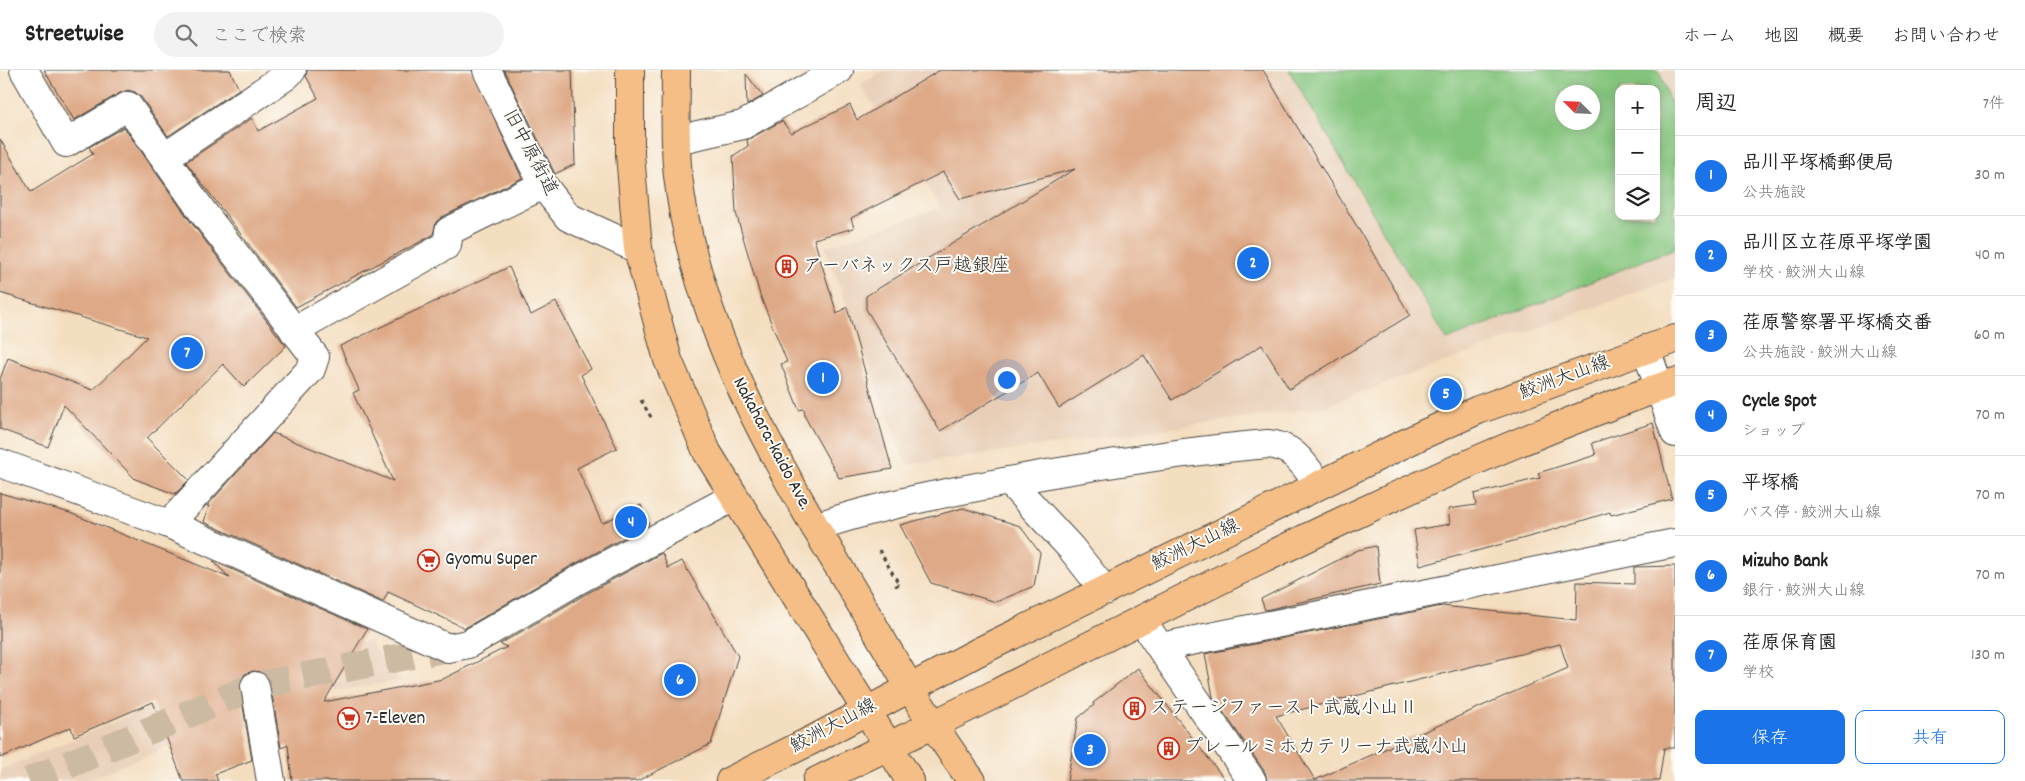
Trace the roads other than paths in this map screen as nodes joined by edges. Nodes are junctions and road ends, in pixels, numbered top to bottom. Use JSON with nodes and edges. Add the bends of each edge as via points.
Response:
{"nodes":[{"id":1,"x":24,"y":70,"type":"edge"},
{"id":2,"x":292,"y":70,"type":"edge"},
{"id":3,"x":487,"y":70,"type":"edge"},
{"id":4,"x":630,"y":70,"type":"edge"},
{"id":5,"x":676,"y":70,"type":"edge"},
{"id":6,"x":839,"y":70,"type":"edge"},
{"id":7,"x":676,"y":140,"type":"junction"},
{"id":8,"x":165,"y":157,"type":"junction"},
{"id":9,"x":543,"y":185,"type":"junction"},
{"id":10,"x":638,"y":249,"type":"junction"},
{"id":11,"x":294,"y":331,"type":"junction"},
{"id":12,"x":1675,"y":339,"type":"edge"},
{"id":13,"x":1646,"y":349,"type":"junction"},
{"id":14,"x":1667,"y":385,"type":"edge"},
{"id":15,"x":1675,"y":433,"type":"edge"},
{"id":16,"x":0,"y":464,"type":"edge"},
{"id":17,"x":1009,"y":481,"type":"junction"},
{"id":18,"x":1319,"y":485,"type":"junction"},
{"id":19,"x":734,"y":497,"type":"junction"},
{"id":20,"x":169,"y":524,"type":"junction"},
{"id":21,"x":815,"y":527,"type":"junction"},
{"id":22,"x":1675,"y":543,"type":"edge"},
{"id":23,"x":1105,"y":591,"type":"junction"},
{"id":24,"x":1140,"y":618,"type":"junction"},
{"id":25,"x":1161,"y":647,"type":"junction"},
{"id":26,"x":255,"y":686,"type":"dead end"},
{"id":27,"x":910,"y":686,"type":"junction"},
{"id":28,"x":865,"y":711,"type":"junction"},
{"id":29,"x":933,"y":724,"type":"junction"},
{"id":30,"x":887,"y":747,"type":"junction"},
{"id":31,"x":271,"y":781,"type":"edge"},
{"id":32,"x":730,"y":781,"type":"edge"},
{"id":33,"x":818,"y":781,"type":"edge"},
{"id":34,"x":910,"y":781,"type":"edge"},
{"id":35,"x":972,"y":781,"type":"edge"},
{"id":36,"x":1252,"y":781,"type":"edge"}],
"edges":[{"from":1,"to":8,"type":"street","via":[[66,143],[128,106]]},
{"from":2,"to":8,"type":"street"},
{"from":3,"to":9,"type":"street","name":"旧中原街道"},
{"from":4,"to":10,"type":"main road","via":[[630,154]]},
{"from":5,"to":7,"type":"main road","name":"Nakahara-kaido Ave."},
{"from":6,"to":7,"type":"street","via":[[743,125]]},
{"from":7,"to":21,"type":"main road","name":"Nakahara-kaido Ave.","via":[[678,176],[691,248],[725,352],[782,469]]},
{"from":8,"to":11,"type":"street"},
{"from":9,"to":10,"type":"street","name":"旧中原街道","via":[[568,217]]},
{"from":9,"to":11,"type":"street","via":[[449,231],[447,245]]},
{"from":10,"to":19,"type":"main road","via":[[668,360],[707,452]]},
{"from":11,"to":20,"type":"street","via":[[314,357],[311,369]]},
{"from":12,"to":13,"type":"main road","name":"鮫洲大山線"},
{"from":13,"to":14,"type":"street"},
{"from":13,"to":18,"type":"main road","name":"鮫洲大山線","via":[[1478,410]]},
{"from":14,"to":15,"type":"street"},
{"from":14,"to":24,"type":"main road","via":[[1504,446]]},
{"from":16,"to":20,"type":"street"},
{"from":17,"to":18,"type":"street","via":[[1141,459],[1268,444],[1282,445],[1294,452]]},
{"from":17,"to":21,"type":"street","via":[[864,511]]},
{"from":17,"to":23,"type":"street"},
{"from":18,"to":23,"type":"main road","name":"鮫洲大山線"},
{"from":19,"to":20,"type":"street","via":[[578,580],[468,644],[448,648]]},
{"from":19,"to":28,"type":"main road"},
{"from":21,"to":27,"type":"main road","name":"Nakahara-kaido Ave."},
{"from":22,"to":25,"type":"street"},
{"from":23,"to":27,"type":"main road","name":"鮫洲大山線"},
{"from":24,"to":25,"type":"street"},
{"from":24,"to":29,"type":"main road"},
{"from":25,"to":36,"type":"street"},
{"from":26,"to":31,"type":"street"},
{"from":27,"to":28,"type":"main road","name":"鮫洲大山線"},
{"from":27,"to":29,"type":"main road","name":"Nakahara-kaido Ave."},
{"from":28,"to":30,"type":"main road"},
{"from":28,"to":32,"type":"main road","name":"鮫洲大山線"},
{"from":29,"to":30,"type":"main road"},
{"from":29,"to":35,"type":"main road","name":"Nakahara-kaido Ave."},
{"from":30,"to":33,"type":"main road"},
{"from":30,"to":34,"type":"main road"}]}
